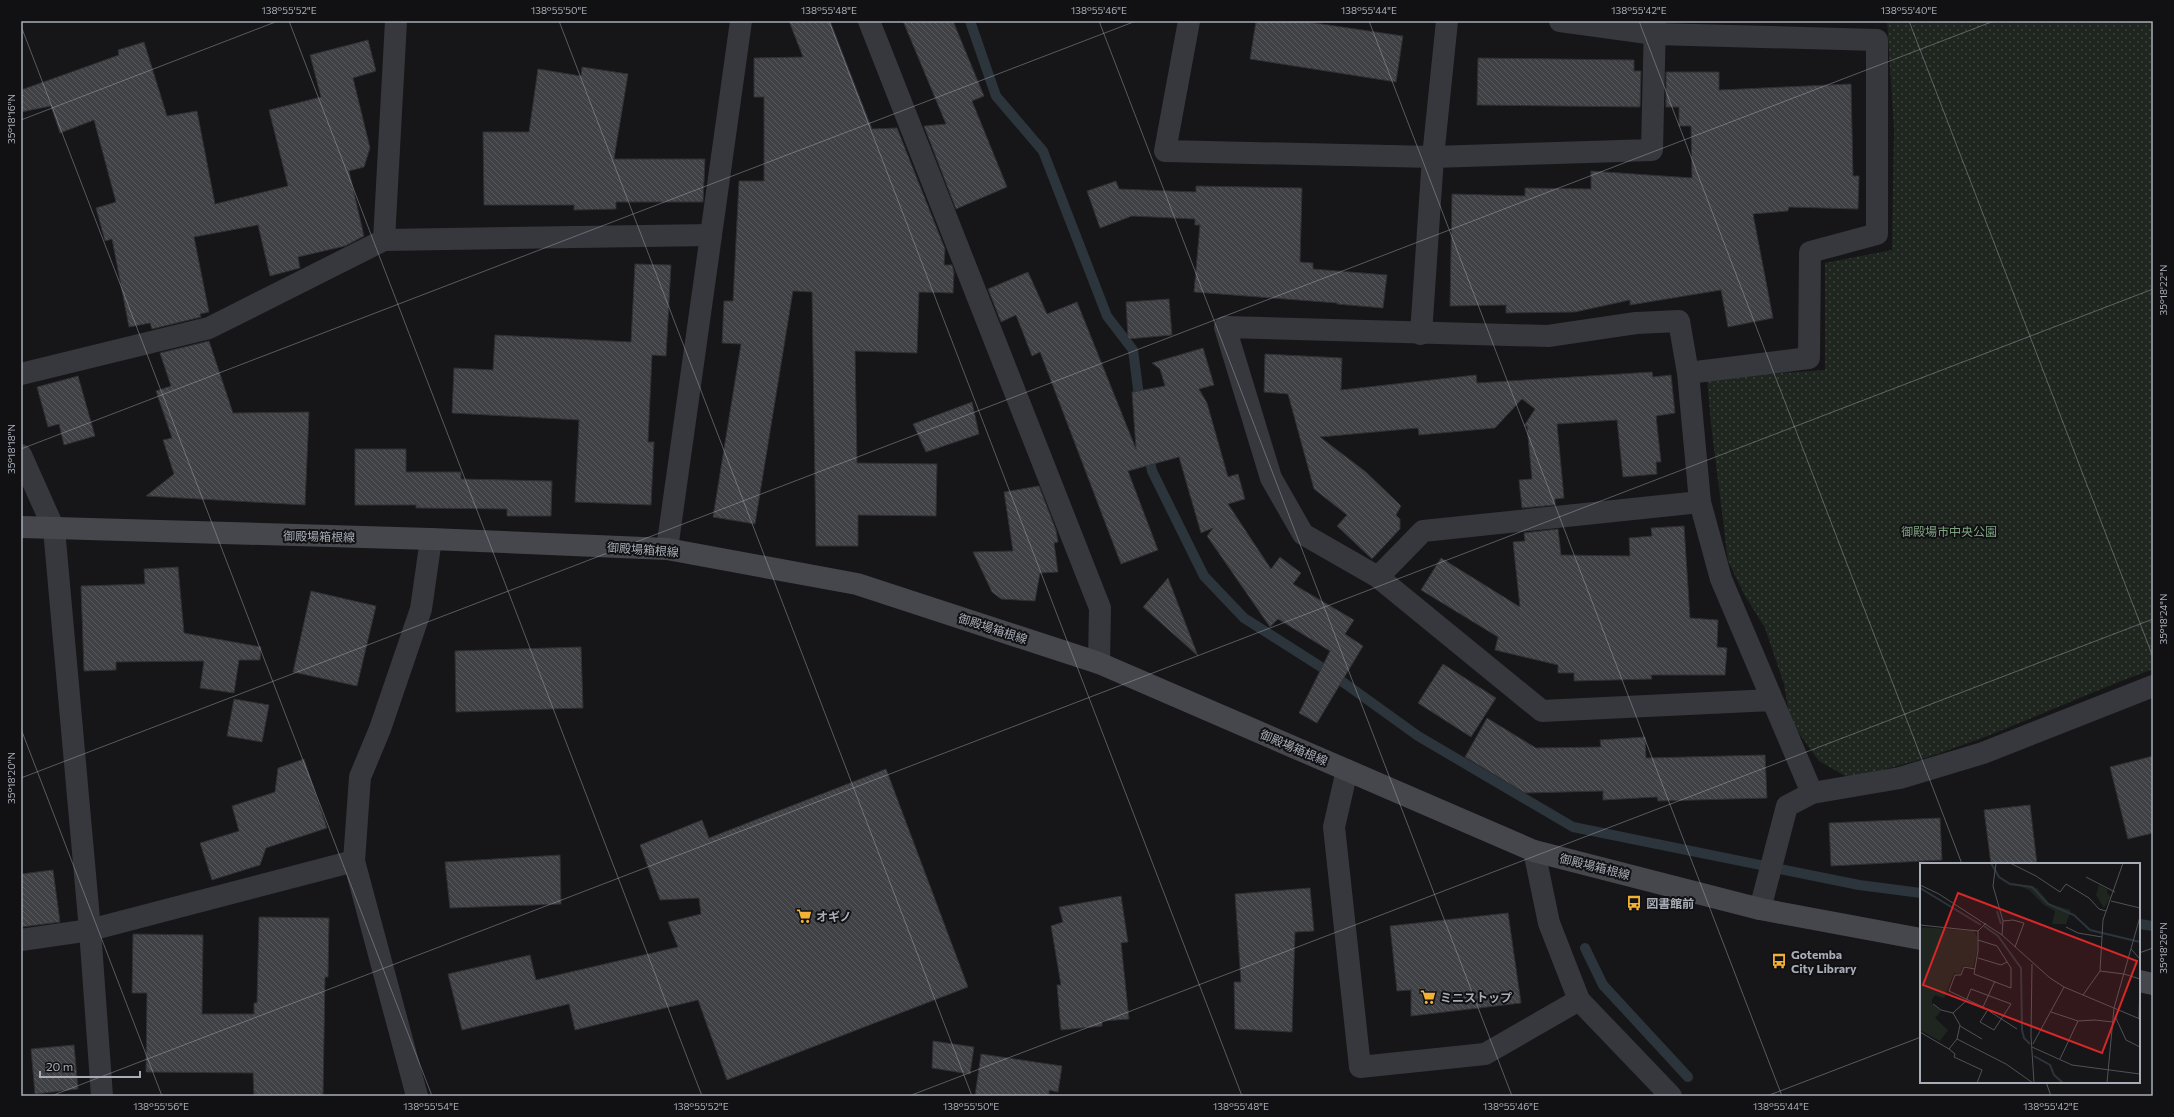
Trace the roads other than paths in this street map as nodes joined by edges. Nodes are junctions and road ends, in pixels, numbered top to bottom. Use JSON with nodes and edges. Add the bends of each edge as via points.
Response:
{"nodes":[{"id":1,"x":396,"y":21,"type":"edge"},
{"id":2,"x":741,"y":21,"type":"edge"},
{"id":3,"x":869,"y":21,"type":"edge"},
{"id":4,"x":1189,"y":21,"type":"edge"},
{"id":5,"x":1447,"y":21,"type":"edge"},
{"id":6,"x":1560,"y":21,"type":"edge"},
{"id":7,"x":1655,"y":27,"type":"edge"},
{"id":8,"x":1433,"y":157,"type":"junction"},
{"id":9,"x":711,"y":235,"type":"junction"},
{"id":10,"x":384,"y":240,"type":"junction"},
{"id":11,"x":1421,"y":334,"type":"junction"},
{"id":12,"x":1688,"y":373,"type":"junction"},
{"id":13,"x":21,"y":374,"type":"edge"},
{"id":14,"x":21,"y":456,"type":"edge"},
{"id":15,"x":1700,"y":502,"type":"junction"},
{"id":16,"x":21,"y":527,"type":"edge"},
{"id":17,"x":54,"y":529,"type":"junction"},
{"id":18,"x":431,"y":539,"type":"junction"},
{"id":19,"x":666,"y":549,"type":"junction"},
{"id":20,"x":1378,"y":577,"type":"junction"},
{"id":21,"x":1099,"y":663,"type":"junction"},
{"id":22,"x":2153,"y":686,"type":"edge"},
{"id":23,"x":1772,"y":700,"type":"junction"},
{"id":24,"x":1347,"y":770,"type":"junction"},
{"id":25,"x":1812,"y":792,"type":"junction"},
{"id":26,"x":1534,"y":851,"type":"junction"},
{"id":27,"x":354,"y":861,"type":"junction"},
{"id":28,"x":1760,"y":909,"type":"junction"},
{"id":29,"x":90,"y":930,"type":"junction"},
{"id":30,"x":1920,"y":939,"type":"edge"},
{"id":31,"x":21,"y":940,"type":"edge"},
{"id":32,"x":2140,"y":981,"type":"edge"},
{"id":33,"x":2153,"y":984,"type":"edge"},
{"id":34,"x":1580,"y":1000,"type":"junction"},
{"id":35,"x":102,"y":1096,"type":"edge"},
{"id":36,"x":417,"y":1096,"type":"edge"},
{"id":37,"x":1671,"y":1096,"type":"edge"}],
"edges":[{"from":1,"to":10,"type":"street"},
{"from":2,"to":9,"type":"street"},
{"from":3,"to":21,"type":"street","via":[[1100,608]]},
{"from":4,"to":8,"type":"street","via":[[1165,151]]},
{"from":5,"to":8,"type":"street"},
{"from":6,"to":7,"type":"street"},
{"from":7,"to":8,"type":"street","via":[[1652,150]]},
{"from":7,"to":12,"type":"street","via":[[1877,40],[1876,234],[1810,252],[1809,358]]},
{"from":8,"to":11,"type":"street"},
{"from":9,"to":10,"type":"street"},
{"from":9,"to":19,"type":"street"},
{"from":10,"to":13,"type":"street","via":[[209,328]]},
{"from":11,"to":12,"type":"street","via":[[1548,336],[1636,323],[1679,321]]},
{"from":11,"to":20,"type":"street","via":[[1225,327],[1271,478],[1303,534]]},
{"from":12,"to":15,"type":"street"},
{"from":14,"to":17,"type":"street"},
{"from":15,"to":20,"type":"street","via":[[1423,531]]},
{"from":15,"to":23,"type":"street","via":[[1721,579]]},
{"from":16,"to":17,"type":"main road","name":"御殿場箱根線"},
{"from":17,"to":18,"type":"main road","name":"御殿場箱根線"},
{"from":17,"to":29,"type":"street"},
{"from":18,"to":19,"type":"main road","name":"御殿場箱根線"},
{"from":18,"to":27,"type":"street","via":[[421,609],[380,729],[360,777]]},
{"from":19,"to":21,"type":"main road","name":"御殿場箱根線","via":[[857,584]]},
{"from":20,"to":23,"type":"street","via":[[1542,711]]},
{"from":21,"to":24,"type":"main road","name":"御殿場箱根線"},
{"from":22,"to":25,"type":"street","via":[[1983,753],[1900,778]]},
{"from":23,"to":25,"type":"street"},
{"from":24,"to":26,"type":"main road","name":"御殿場箱根線"},
{"from":24,"to":34,"type":"street","via":[[1334,827],[1360,1067],[1485,1054]]},
{"from":25,"to":28,"type":"street","via":[[1787,806]]},
{"from":26,"to":28,"type":"main road","name":"御殿場箱根線"},
{"from":26,"to":34,"type":"street","via":[[1550,923]]},
{"from":27,"to":29,"type":"street"},
{"from":27,"to":36,"type":"street"},
{"from":28,"to":30,"type":"main road","name":"御殿場箱根線"},
{"from":29,"to":31,"type":"street"},
{"from":29,"to":35,"type":"street"},
{"from":32,"to":33,"type":"main road"},
{"from":34,"to":37,"type":"street"}]}
